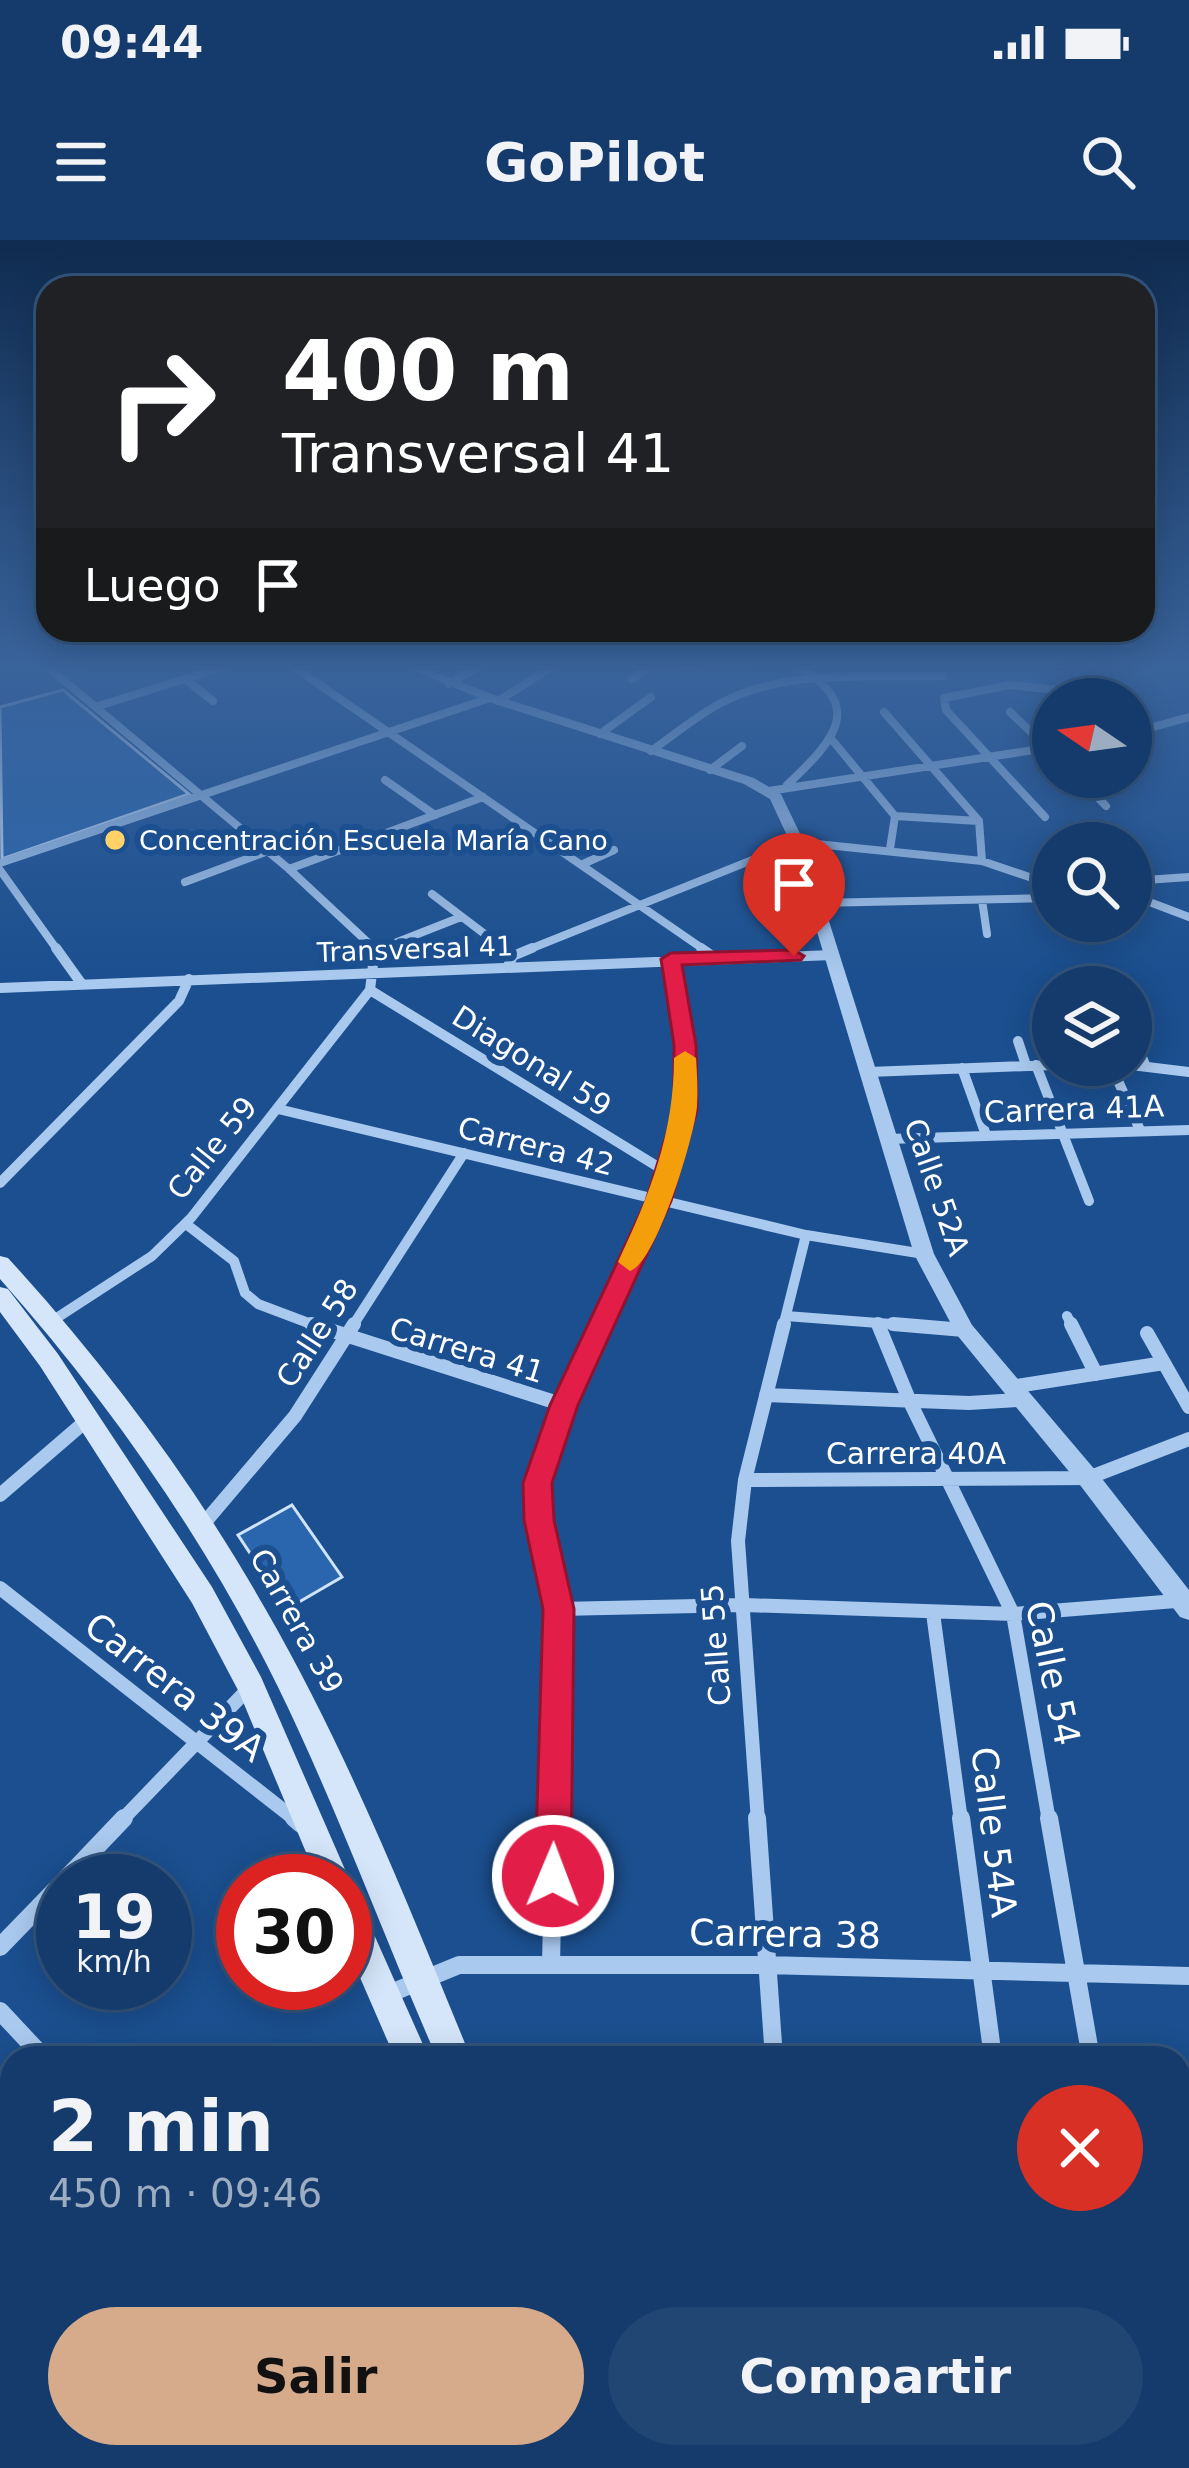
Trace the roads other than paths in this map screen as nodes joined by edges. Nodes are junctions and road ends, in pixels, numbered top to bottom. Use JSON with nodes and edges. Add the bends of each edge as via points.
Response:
{"nodes":[{"id":1,"x":169,"y":767,"type":"edge"},
{"id":2,"x":288,"y":767,"type":"edge"},
{"id":3,"x":440,"y":767,"type":"edge"},
{"id":4,"x":700,"y":767,"type":"edge"},
{"id":5,"x":714,"y":767,"type":"edge"},
{"id":6,"x":802,"y":767,"type":"edge"},
{"id":7,"x":857,"y":767,"type":"edge"},
{"id":8,"x":911,"y":767,"type":"edge"},
{"id":9,"x":934,"y":767,"type":"edge"},
{"id":10,"x":998,"y":767,"type":"edge"},
{"id":11,"x":710,"y":770,"type":"junction"},
{"id":12,"x":863,"y":774,"type":"junction"},
{"id":13,"x":385,"y":780,"type":"dead end"},
{"id":14,"x":777,"y":788,"type":"junction"},
{"id":15,"x":202,"y":795,"type":"junction"},
{"id":16,"x":483,"y":797,"type":"junction"},
{"id":17,"x":1098,"y":798,"type":"edge"},
{"id":18,"x":1106,"y":806,"type":"dead end"},
{"id":19,"x":435,"y":815,"type":"junction"},
{"id":20,"x":895,"y":816,"type":"junction"},
{"id":21,"x":1046,"y":817,"type":"dead end"},
{"id":22,"x":979,"y":821,"type":"junction"},
{"id":23,"x":797,"y":842,"type":"junction"},
{"id":24,"x":890,"y":849,"type":"junction"},
{"id":25,"x":614,"y":850,"type":"dead end"},
{"id":26,"x":268,"y":851,"type":"junction"},
{"id":27,"x":982,"y":861,"type":"junction"},
{"id":28,"x":583,"y":864,"type":"junction"},
{"id":29,"x":0,"y":866,"type":"edge"},
{"id":30,"x":289,"y":869,"type":"junction"},
{"id":31,"x":1189,"y":877,"type":"edge"},
{"id":32,"x":1032,"y":878,"type":"edge"},
{"id":33,"x":1152,"y":880,"type":"edge"},
{"id":34,"x":185,"y":882,"type":"dead end"},
{"id":35,"x":433,"y":894,"type":"dead end"},
{"id":36,"x":1032,"y":899,"type":"edge"},
{"id":37,"x":982,"y":900,"type":"junction"},
{"id":38,"x":640,"y":903,"type":"junction"},
{"id":39,"x":818,"y":903,"type":"junction"},
{"id":40,"x":1152,"y":903,"type":"edge"},
{"id":41,"x":461,"y":916,"type":"junction"},
{"id":42,"x":1189,"y":917,"type":"edge"},
{"id":43,"x":986,"y":934,"type":"dead end"},
{"id":44,"x":377,"y":950,"type":"junction"},
{"id":45,"x":833,"y":955,"type":"junction"},
{"id":46,"x":715,"y":958,"type":"junction"},
{"id":47,"x":671,"y":959,"type":"junction"},
{"id":48,"x":510,"y":961,"type":"junction"},
{"id":49,"x":377,"y":972,"type":"junction"},
{"id":50,"x":189,"y":979,"type":"junction"},
{"id":51,"x":81,"y":983,"type":"junction"},
{"id":52,"x":0,"y":988,"type":"edge"},
{"id":53,"x":370,"y":990,"type":"junction"},
{"id":54,"x":1018,"y":1041,"type":"dead end"},
{"id":55,"x":1031,"y":1065,"type":"junction"},
{"id":56,"x":1152,"y":1066,"type":"edge"},
{"id":57,"x":962,"y":1068,"type":"junction"},
{"id":58,"x":869,"y":1072,"type":"junction"},
{"id":59,"x":1189,"y":1073,"type":"edge"},
{"id":60,"x":1121,"y":1086,"type":"edge"},
{"id":61,"x":278,"y":1109,"type":"junction"},
{"id":62,"x":1140,"y":1130,"type":"junction"},
{"id":63,"x":1189,"y":1130,"type":"edge"},
{"id":64,"x":1062,"y":1132,"type":"junction"},
{"id":65,"x":986,"y":1135,"type":"junction"},
{"id":66,"x":889,"y":1138,"type":"junction"},
{"id":67,"x":464,"y":1154,"type":"junction"},
{"id":68,"x":668,"y":1173,"type":"junction"},
{"id":69,"x":0,"y":1183,"type":"edge"},
{"id":70,"x":659,"y":1201,"type":"junction"},
{"id":71,"x":1089,"y":1202,"type":"dead end"},
{"id":72,"x":186,"y":1224,"type":"junction"},
{"id":73,"x":806,"y":1235,"type":"junction"},
{"id":74,"x":924,"y":1254,"type":"junction"},
{"id":75,"x":0,"y":1264,"type":"edge"},
{"id":76,"x":0,"y":1295,"type":"edge"},
{"id":77,"x":786,"y":1316,"type":"junction"},
{"id":78,"x":1067,"y":1316,"type":"dead end"},
{"id":79,"x":52,"y":1321,"type":"junction"},
{"id":80,"x":878,"y":1324,"type":"junction"},
{"id":81,"x":964,"y":1330,"type":"junction"},
{"id":82,"x":1147,"y":1333,"type":"dead end"},
{"id":83,"x":347,"y":1338,"type":"junction"},
{"id":84,"x":1164,"y":1363,"type":"junction"},
{"id":85,"x":1096,"y":1374,"type":"junction"},
{"id":86,"x":1014,"y":1394,"type":"junction"},
{"id":87,"x":766,"y":1395,"type":"junction"},
{"id":88,"x":910,"y":1402,"type":"junction"},
{"id":89,"x":564,"y":1405,"type":"junction"},
{"id":90,"x":1189,"y":1407,"type":"edge"},
{"id":91,"x":87,"y":1420,"type":"junction"},
{"id":92,"x":1189,"y":1439,"type":"edge"},
{"id":93,"x":1088,"y":1478,"type":"junction"},
{"id":94,"x":745,"y":1480,"type":"junction"},
{"id":95,"x":952,"y":1482,"type":"junction"},
{"id":96,"x":0,"y":1495,"type":"edge"},
{"id":97,"x":199,"y":1529,"type":"junction"},
{"id":98,"x":0,"y":1588,"type":"edge"},
{"id":99,"x":1187,"y":1604,"type":"edge"},
{"id":100,"x":744,"y":1605,"type":"junction"},
{"id":101,"x":559,"y":1609,"type":"junction"},
{"id":102,"x":933,"y":1613,"type":"junction"},
{"id":103,"x":1013,"y":1614,"type":"junction"},
{"id":104,"x":251,"y":1686,"type":"junction"},
{"id":105,"x":197,"y":1743,"type":"junction"},
{"id":106,"x":313,"y":1833,"type":"junction"},
{"id":107,"x":91,"y":1854,"type":"edge"},
{"id":108,"x":322,"y":1854,"type":"edge"},
{"id":109,"x":36,"y":1910,"type":"edge"},
{"id":110,"x":0,"y":1947,"type":"edge"},
{"id":111,"x":551,"y":1964,"type":"junction"},
{"id":112,"x":765,"y":1965,"type":"junction"},
{"id":113,"x":372,"y":1966,"type":"edge"},
{"id":114,"x":979,"y":1971,"type":"junction"},
{"id":115,"x":1073,"y":1974,"type":"junction"},
{"id":116,"x":1189,"y":1976,"type":"edge"},
{"id":117,"x":419,"y":1980,"type":"junction"},
{"id":118,"x":385,"y":1996,"type":"junction"},
{"id":119,"x":0,"y":2012,"type":"edge"},
{"id":120,"x":33,"y":2046,"type":"edge"},
{"id":121,"x":407,"y":2046,"type":"edge"},
{"id":122,"x":449,"y":2046,"type":"edge"},
{"id":123,"x":773,"y":2046,"type":"edge"},
{"id":124,"x":991,"y":2046,"type":"edge"},
{"id":125,"x":1088,"y":2046,"type":"edge"}],
"edges":[{"from":1,"to":15,"type":"street"},
{"from":2,"to":15,"type":"street"},
{"from":3,"to":16,"type":"street"},
{"from":4,"to":11,"type":"street"},
{"from":5,"to":11,"type":"street"},
{"from":6,"to":14,"type":"street"},
{"from":7,"to":12,"type":"street"},
{"from":8,"to":12,"type":"street"},
{"from":9,"to":22,"type":"street"},
{"from":10,"to":21,"type":"street"},
{"from":11,"to":14,"type":"street"},
{"from":12,"to":14,"type":"street"},
{"from":12,"to":20,"type":"street"},
{"from":13,"to":19,"type":"street"},
{"from":14,"to":23,"type":"street","name":"Calle 52A"},
{"from":15,"to":26,"type":"street"},
{"from":15,"to":29,"type":"street"},
{"from":16,"to":19,"type":"street"},
{"from":16,"to":28,"type":"street"},
{"from":17,"to":18,"type":"street"},
{"from":19,"to":30,"type":"street"},
{"from":20,"to":22,"type":"street"},
{"from":20,"to":24,"type":"street"},
{"from":22,"to":27,"type":"street"},
{"from":23,"to":24,"type":"street"},
{"from":23,"to":38,"type":"street"},
{"from":23,"to":39,"type":"street","name":"Calle 52A"},
{"from":24,"to":27,"type":"street"},
{"from":25,"to":28,"type":"street"},
{"from":26,"to":30,"type":"street"},
{"from":26,"to":34,"type":"street"},
{"from":27,"to":32,"type":"street"},
{"from":28,"to":38,"type":"street"},
{"from":29,"to":51,"type":"street"},
{"from":30,"to":44,"type":"street"},
{"from":31,"to":33,"type":"street"},
{"from":35,"to":41,"type":"street"},
{"from":36,"to":37,"type":"street"},
{"from":37,"to":39,"type":"street"},
{"from":37,"to":43,"type":"street"},
{"from":38,"to":46,"type":"street"},
{"from":38,"to":48,"type":"street"},
{"from":39,"to":45,"type":"street","name":"Calle 52A"},
{"from":40,"to":42,"type":"street"},
{"from":41,"to":44,"type":"street"},
{"from":41,"to":48,"type":"street"},
{"from":44,"to":49,"type":"street"},
{"from":45,"to":46,"type":"street","name":"Transversal 41"},
{"from":45,"to":58,"type":"street","name":"Calle 52A"},
{"from":46,"to":47,"type":"street","name":"Transversal 41"},
{"from":47,"to":48,"type":"street","name":"Transversal 41"},
{"from":47,"to":68,"type":"street","via":[[686,1110]]},
{"from":48,"to":49,"type":"street","name":"Transversal 41"},
{"from":49,"to":50,"type":"street","name":"Transversal 41"},
{"from":49,"to":53,"type":"street","name":"Calle 59"},
{"from":50,"to":51,"type":"street","name":"Transversal 41"},
{"from":50,"to":69,"type":"street","via":[[179,1001]]},
{"from":51,"to":52,"type":"street","name":"Transversal 41"},
{"from":53,"to":61,"type":"street","name":"Calle 59"},
{"from":53,"to":68,"type":"street","name":"Diagonal 59"},
{"from":54,"to":55,"type":"street"},
{"from":55,"to":57,"type":"street"},
{"from":55,"to":64,"type":"street"},
{"from":56,"to":59,"type":"street"},
{"from":57,"to":58,"type":"street"},
{"from":57,"to":65,"type":"street"},
{"from":58,"to":66,"type":"street","name":"Calle 52A"},
{"from":60,"to":62,"type":"street"},
{"from":61,"to":67,"type":"street","name":"Carrera 42"},
{"from":61,"to":72,"type":"street","name":"Calle 59"},
{"from":62,"to":63,"type":"street","name":"Carrera 41A"},
{"from":62,"to":64,"type":"street","name":"Carrera 41A"},
{"from":64,"to":65,"type":"street","name":"Carrera 41A"},
{"from":64,"to":71,"type":"street"},
{"from":65,"to":66,"type":"street","name":"Carrera 41A"},
{"from":66,"to":74,"type":"street","name":"Calle 52A"},
{"from":67,"to":70,"type":"street","name":"Carrera 42"},
{"from":67,"to":83,"type":"street","name":"Calle 58"},
{"from":68,"to":70,"type":"street"},
{"from":70,"to":73,"type":"street","name":"Carrera 42"},
{"from":70,"to":89,"type":"street"},
{"from":72,"to":79,"type":"street","name":"Calle 59"},
{"from":72,"to":83,"type":"street","name":"Carrera 41","via":[[234,1261],[258,1304]]},
{"from":73,"to":74,"type":"street","name":"Carrera 42"},
{"from":73,"to":77,"type":"street","name":"Calle 55"},
{"from":74,"to":81,"type":"street","name":"Calle 52A"},
{"from":75,"to":79,"type":"main road","name":"Carrera 39"},
{"from":76,"to":91,"type":"main road"},
{"from":77,"to":80,"type":"street"},
{"from":77,"to":87,"type":"street","name":"Calle 55"},
{"from":78,"to":85,"type":"street"},
{"from":79,"to":97,"type":"main road","name":"Carrera 39"},
{"from":80,"to":81,"type":"street"},
{"from":80,"to":88,"type":"street","name":"Calle 54"},
{"from":81,"to":86,"type":"street","name":"Calle 52A"},
{"from":82,"to":84,"type":"street"},
{"from":83,"to":89,"type":"street","name":"Carrera 41"},
{"from":83,"to":97,"type":"street","name":"Calle 58","via":[[296,1416]]},
{"from":84,"to":85,"type":"street"},
{"from":84,"to":90,"type":"street"},
{"from":85,"to":86,"type":"street"},
{"from":86,"to":88,"type":"street"},
{"from":86,"to":93,"type":"street","name":"Calle 52A"},
{"from":87,"to":88,"type":"street"},
{"from":87,"to":94,"type":"street","name":"Calle 55"},
{"from":88,"to":95,"type":"street","name":"Calle 54"},
{"from":89,"to":101,"type":"street","via":[[537,1483]]},
{"from":91,"to":96,"type":"street"},
{"from":91,"to":104,"type":"main road","via":[[202,1595]]},
{"from":92,"to":93,"type":"street","name":"Carrera 40A"},
{"from":93,"to":95,"type":"street","name":"Carrera 40A"},
{"from":93,"to":99,"type":"street","name":"Calle 52A"},
{"from":94,"to":95,"type":"street","name":"Carrera 40A"},
{"from":94,"to":100,"type":"street","name":"Calle 55","via":[[738,1541]]},
{"from":95,"to":103,"type":"street","name":"Calle 54"},
{"from":97,"to":117,"type":"main road","name":"Carrera 39","via":[[285,1673]]},
{"from":98,"to":105,"type":"street","name":"Carrera 39A"},
{"from":99,"to":103,"type":"street"},
{"from":100,"to":101,"type":"street"},
{"from":100,"to":102,"type":"street"},
{"from":100,"to":112,"type":"street","name":"Calle 55"},
{"from":101,"to":111,"type":"street"},
{"from":102,"to":103,"type":"street"},
{"from":102,"to":114,"type":"street","name":"Calle 54A"},
{"from":103,"to":115,"type":"street","name":"Calle 54"},
{"from":104,"to":105,"type":"street"},
{"from":104,"to":106,"type":"main road"},
{"from":105,"to":106,"type":"street","name":"Carrera 39A"},
{"from":105,"to":107,"type":"street"},
{"from":106,"to":108,"type":"main road"},
{"from":109,"to":110,"type":"street"},
{"from":111,"to":112,"type":"street","name":"Carrera 38"},
{"from":111,"to":117,"type":"street","name":"Carrera 38","via":[[459,1965]]},
{"from":112,"to":114,"type":"street","name":"Carrera 38"},
{"from":112,"to":123,"type":"street","name":"Calle 55"},
{"from":113,"to":118,"type":"main road"},
{"from":114,"to":115,"type":"street","name":"Carrera 38"},
{"from":114,"to":124,"type":"street","name":"Calle 54A"},
{"from":115,"to":116,"type":"street","name":"Carrera 38"},
{"from":115,"to":125,"type":"street","name":"Calle 54"},
{"from":117,"to":118,"type":"street","name":"Carrera 38"},
{"from":117,"to":122,"type":"main road","name":"Carrera 39"},
{"from":118,"to":121,"type":"main road"},
{"from":119,"to":120,"type":"street"}]}
